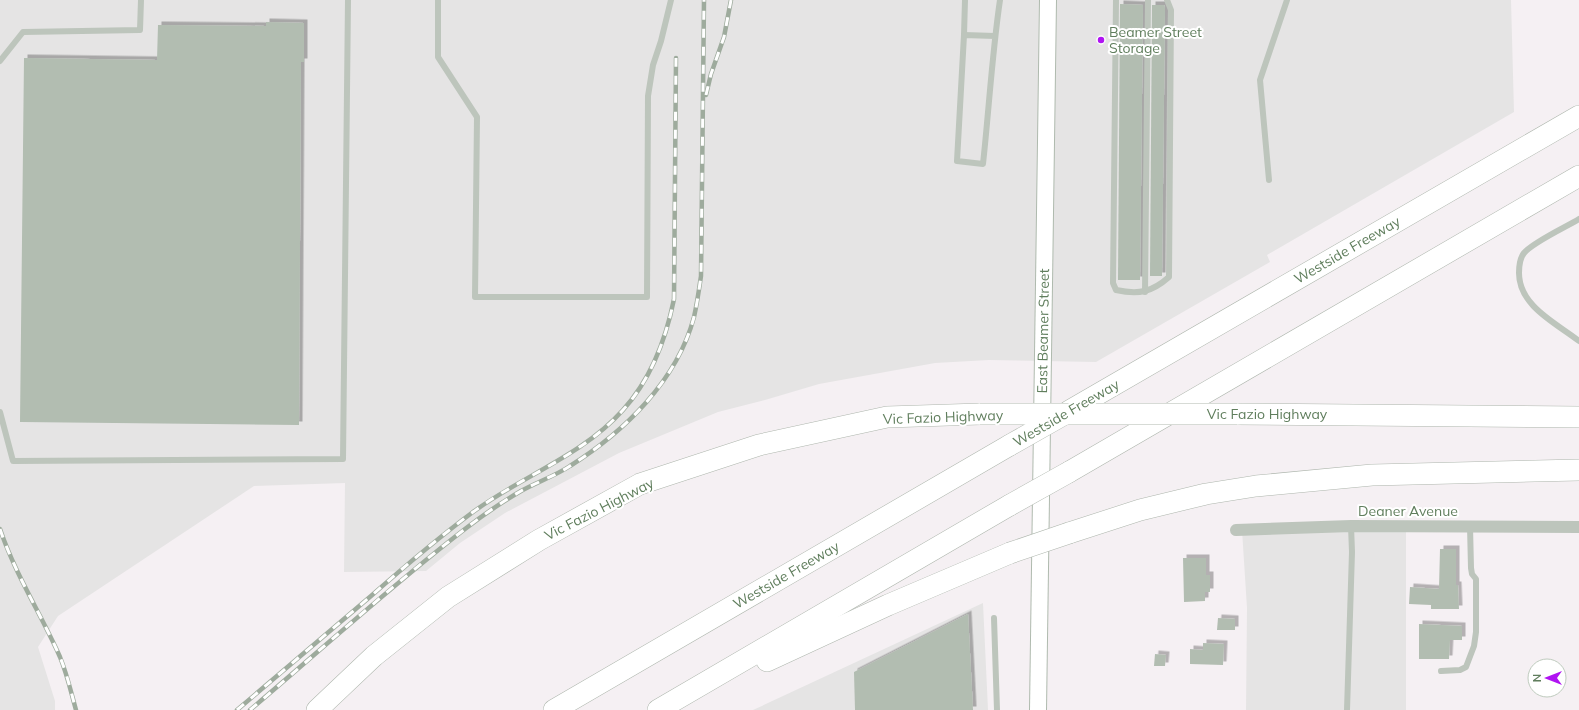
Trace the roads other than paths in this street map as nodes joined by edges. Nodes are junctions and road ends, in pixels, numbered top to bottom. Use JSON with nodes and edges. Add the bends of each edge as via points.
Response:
{"nodes":[{"id":1,"x":141,"y":0,"type":"edge"},
{"id":2,"x":348,"y":0,"type":"edge"},
{"id":3,"x":438,"y":0,"type":"edge"},
{"id":4,"x":672,"y":0,"type":"edge"},
{"id":5,"x":965,"y":0,"type":"edge"},
{"id":6,"x":1000,"y":0,"type":"edge"},
{"id":7,"x":1048,"y":0,"type":"edge"},
{"id":8,"x":1116,"y":0,"type":"edge"},
{"id":9,"x":1148,"y":0,"type":"edge"},
{"id":10,"x":1167,"y":0,"type":"edge"},
{"id":11,"x":1286,"y":0,"type":"edge"},
{"id":12,"x":964,"y":35,"type":"junction"},
{"id":13,"x":995,"y":36,"type":"junction"},
{"id":14,"x":0,"y":60,"type":"edge"},
{"id":15,"x":1579,"y":116,"type":"edge"},
{"id":16,"x":1579,"y":176,"type":"edge"},
{"id":17,"x":1269,"y":180,"type":"dead end"},
{"id":18,"x":1579,"y":219,"type":"edge"},
{"id":19,"x":1145,"y":292,"type":"junction"},
{"id":20,"x":1579,"y":341,"type":"edge"},
{"id":21,"x":0,"y":412,"type":"edge"},
{"id":22,"x":1579,"y":417,"type":"edge"},
{"id":23,"x":1579,"y":470,"type":"edge"},
{"id":24,"x":1351,"y":526,"type":"junction"},
{"id":25,"x":1470,"y":526,"type":"junction"},
{"id":26,"x":1579,"y":527,"type":"edge"},
{"id":27,"x":1236,"y":530,"type":"dead end"},
{"id":28,"x":994,"y":618,"type":"dead end"},
{"id":29,"x":1441,"y":671,"type":"dead end"},
{"id":30,"x":665,"y":706,"type":"edge"},
{"id":31,"x":317,"y":710,"type":"edge"},
{"id":32,"x":554,"y":710,"type":"edge"},
{"id":33,"x":997,"y":710,"type":"edge"},
{"id":34,"x":1038,"y":710,"type":"edge"},
{"id":35,"x":1347,"y":710,"type":"edge"}],
"edges":[{"from":1,"to":14,"type":"lane","via":[[140,30],[23,32]]},
{"from":2,"to":21,"type":"lane","via":[[342,459],[13,461]]},
{"from":3,"to":4,"type":"lane","via":[[438,57],[477,117],[475,297],[647,297],[648,96],[652,65]]},
{"from":5,"to":12,"type":"lane"},
{"from":6,"to":13,"type":"lane"},
{"from":7,"to":34,"type":"street","name":"East Beamer Street"},
{"from":8,"to":19,"type":"lane","via":[[1113,282],[1116,290]]},
{"from":9,"to":19,"type":"lane"},
{"from":10,"to":19,"type":"lane","via":[[1171,10],[1169,277]]},
{"from":11,"to":17,"type":"lane","via":[[1260,80]]},
{"from":12,"to":13,"type":"lane"},
{"from":12,"to":13,"type":"lane","via":[[957,161],[983,164]]},
{"from":15,"to":32,"type":"highway","name":"Westside Freeway","bridge":true},
{"from":16,"to":30,"type":"highway","bridge":true},
{"from":18,"to":20,"type":"lane","via":[[1531,247],[1523,253],[1519,264],[1523,292],[1532,306]]},
{"from":22,"to":31,"type":"highway","name":"Vic Fazio Highway","bridge":true,"via":[[1237,414],[980,414],[886,417],[759,445],[640,484],[539,540],[448,597],[374,656]]},
{"from":23,"to":30,"type":"highway","bridge":true,"via":[[1372,475],[1256,486],[1206,494],[1140,510],[1010,553],[909,595]]},
{"from":24,"to":25,"type":"street","name":"Deaner Avenue"},
{"from":24,"to":27,"type":"street","name":"Deaner Avenue"},
{"from":24,"to":35,"type":"lane"},
{"from":25,"to":26,"type":"street","name":"Deaner Avenue"},
{"from":25,"to":29,"type":"lane","via":[[1471,568],[1476,579],[1474,646],[1466,667],[1460,670]]},
{"from":28,"to":33,"type":"lane"}]}
